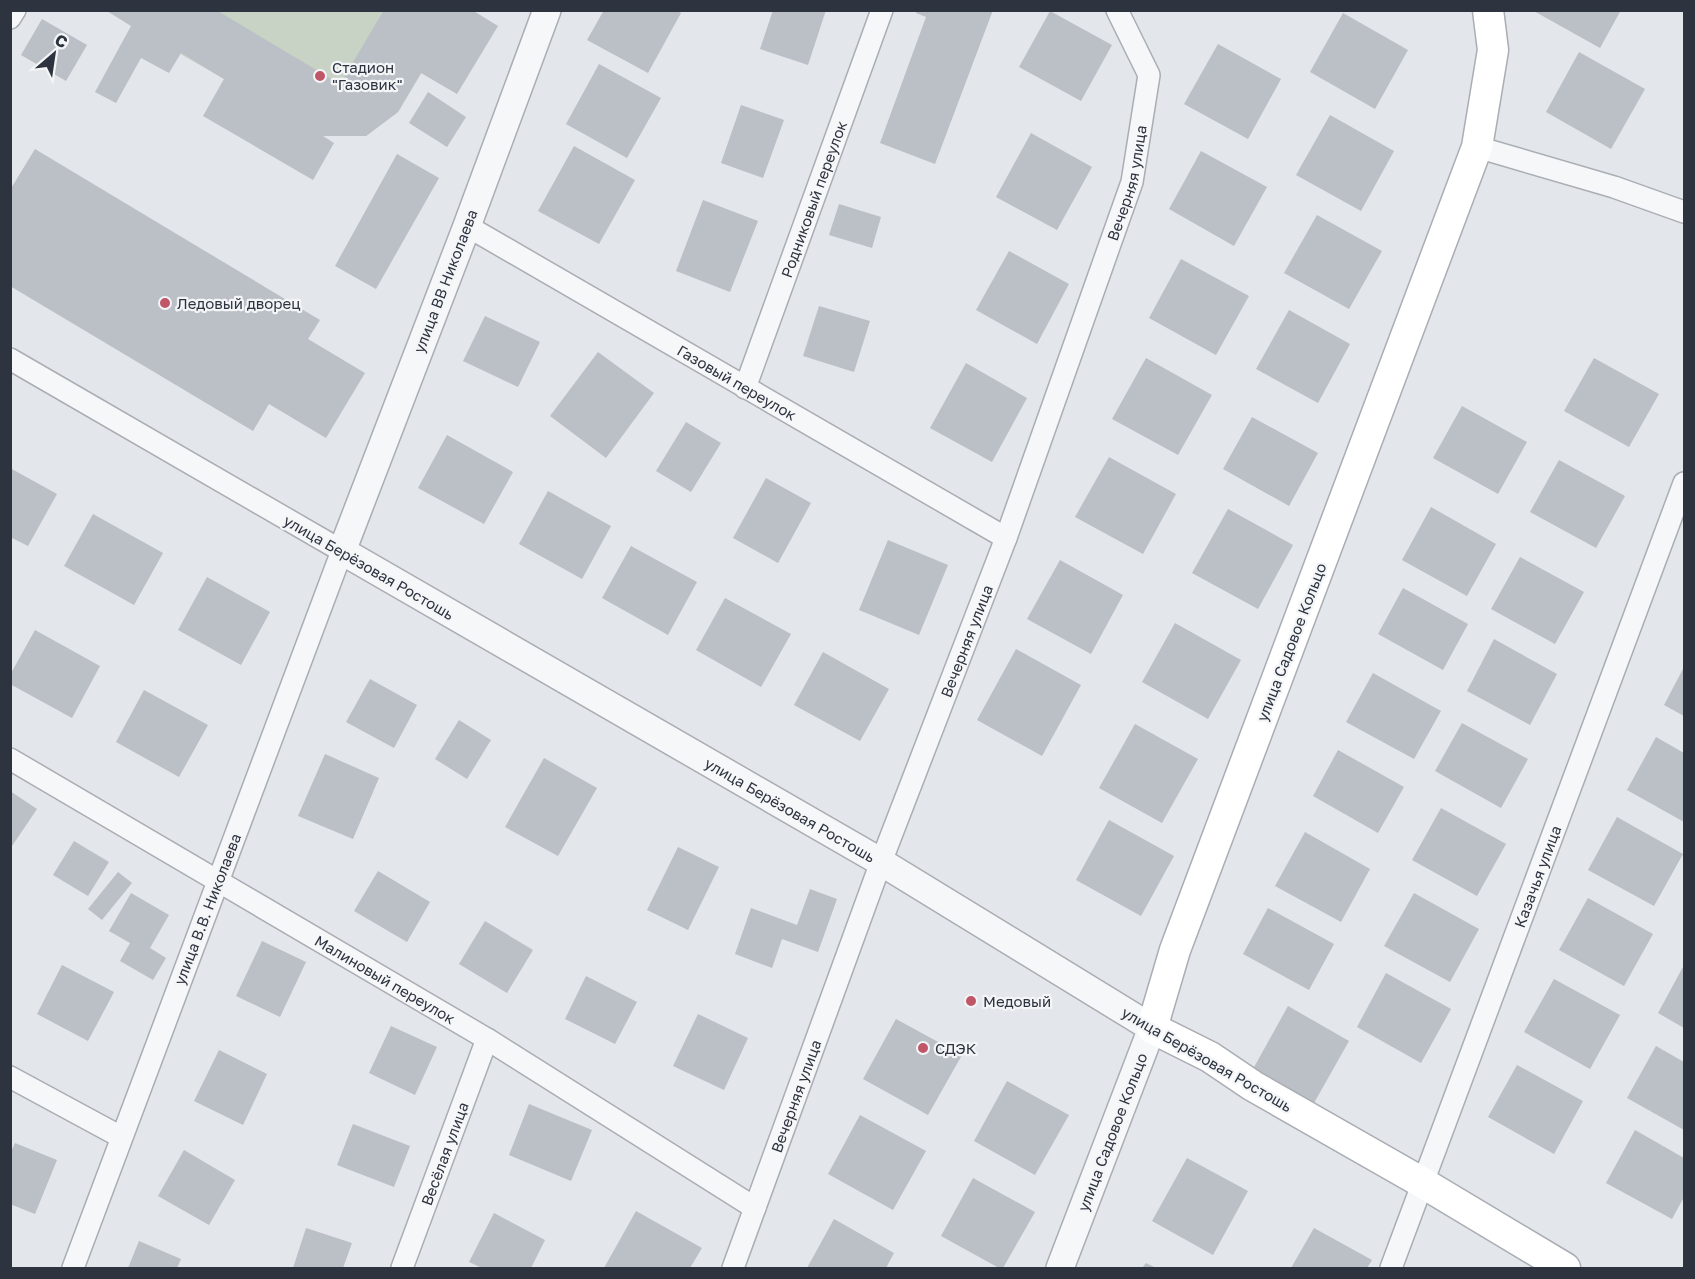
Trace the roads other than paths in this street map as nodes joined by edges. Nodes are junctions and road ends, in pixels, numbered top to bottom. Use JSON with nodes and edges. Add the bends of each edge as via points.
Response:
{"nodes":[{"id":1,"x":15,"y":10,"type":"edge"},
{"id":2,"x":547,"y":10,"type":"edge"},
{"id":3,"x":882,"y":10,"type":"edge"},
{"id":4,"x":1117,"y":10,"type":"edge"},
{"id":5,"x":1488,"y":10,"type":"edge"},
{"id":6,"x":10,"y":18,"type":"edge"},
{"id":7,"x":1477,"y":147,"type":"junction"},
{"id":8,"x":1684,"y":212,"type":"edge"},
{"id":9,"x":467,"y":226,"type":"junction"},
{"id":10,"x":10,"y":359,"type":"edge"},
{"id":11,"x":745,"y":388,"type":"junction"},
{"id":12,"x":1684,"y":483,"type":"edge"},
{"id":13,"x":1006,"y":538,"type":"junction"},
{"id":14,"x":342,"y":551,"type":"junction"},
{"id":15,"x":10,"y":759,"type":"edge"},
{"id":16,"x":881,"y":862,"type":"junction"},
{"id":17,"x":218,"y":881,"type":"junction"},
{"id":18,"x":1152,"y":1028,"type":"junction"},
{"id":19,"x":487,"y":1038,"type":"junction"},
{"id":20,"x":10,"y":1077,"type":"edge"},
{"id":21,"x":121,"y":1137,"type":"junction"},
{"id":22,"x":1424,"y":1183,"type":"junction"},
{"id":23,"x":755,"y":1208,"type":"junction"},
{"id":24,"x":73,"y":1269,"type":"edge"},
{"id":25,"x":402,"y":1269,"type":"edge"},
{"id":26,"x":733,"y":1269,"type":"edge"},
{"id":27,"x":1060,"y":1269,"type":"edge"},
{"id":28,"x":1391,"y":1269,"type":"edge"},
{"id":29,"x":1564,"y":1269,"type":"edge"}],
"edges":[{"from":1,"to":6,"type":"street"},
{"from":2,"to":9,"type":"street","name":"улица ВВ Николаева"},
{"from":3,"to":11,"type":"street","name":"Родниковый переулок"},
{"from":4,"to":13,"type":"street","name":"Вечерняя улица","via":[[1149,75],[1132,182]]},
{"from":5,"to":7,"type":"main road","name":"улица Садовое Кольцо","via":[[1493,50]]},
{"from":7,"to":8,"type":"street"},
{"from":7,"to":18,"type":"main road","name":"улица Садовое Кольцо","via":[[1175,950]]},
{"from":9,"to":11,"type":"street","name":"Газовый переулок"},
{"from":9,"to":14,"type":"street","name":"улица ВВ Николаева"},
{"from":10,"to":14,"type":"street","name":"улица Берёзовая Ростошь"},
{"from":11,"to":13,"type":"street","name":"Газовый переулок"},
{"from":12,"to":22,"type":"street","name":"Казачья улица"},
{"from":13,"to":16,"type":"street","name":"Вечерняя улица"},
{"from":14,"to":16,"type":"street","name":"улица Берёзовая Ростошь"},
{"from":14,"to":17,"type":"street","name":"улица В.В. Николаева"},
{"from":15,"to":17,"type":"street","name":"Малиновый переулок"},
{"from":16,"to":18,"type":"street","name":"улица Берёзовая Ростошь"},
{"from":16,"to":23,"type":"street","name":"Вечерняя улица"},
{"from":17,"to":19,"type":"street","name":"Малиновый переулок"},
{"from":17,"to":21,"type":"street","name":"улица В.В. Николаева"},
{"from":18,"to":22,"type":"main road","name":"улица Берёзовая Ростошь","via":[[1210,1057],[1253,1086]]},
{"from":18,"to":27,"type":"street","name":"улица Садовое Кольцо"},
{"from":19,"to":23,"type":"street","name":"Малиновый переулок"},
{"from":19,"to":25,"type":"street","name":"Весёлая улица"},
{"from":20,"to":21,"type":"street"},
{"from":21,"to":24,"type":"street","name":"улица В.В. Николаева"},
{"from":22,"to":28,"type":"street","name":"Казачья улица"},
{"from":22,"to":29,"type":"main road","name":"улица Берёзовая Ростошь"},
{"from":23,"to":26,"type":"street","name":"Вечерняя улица"}]}
